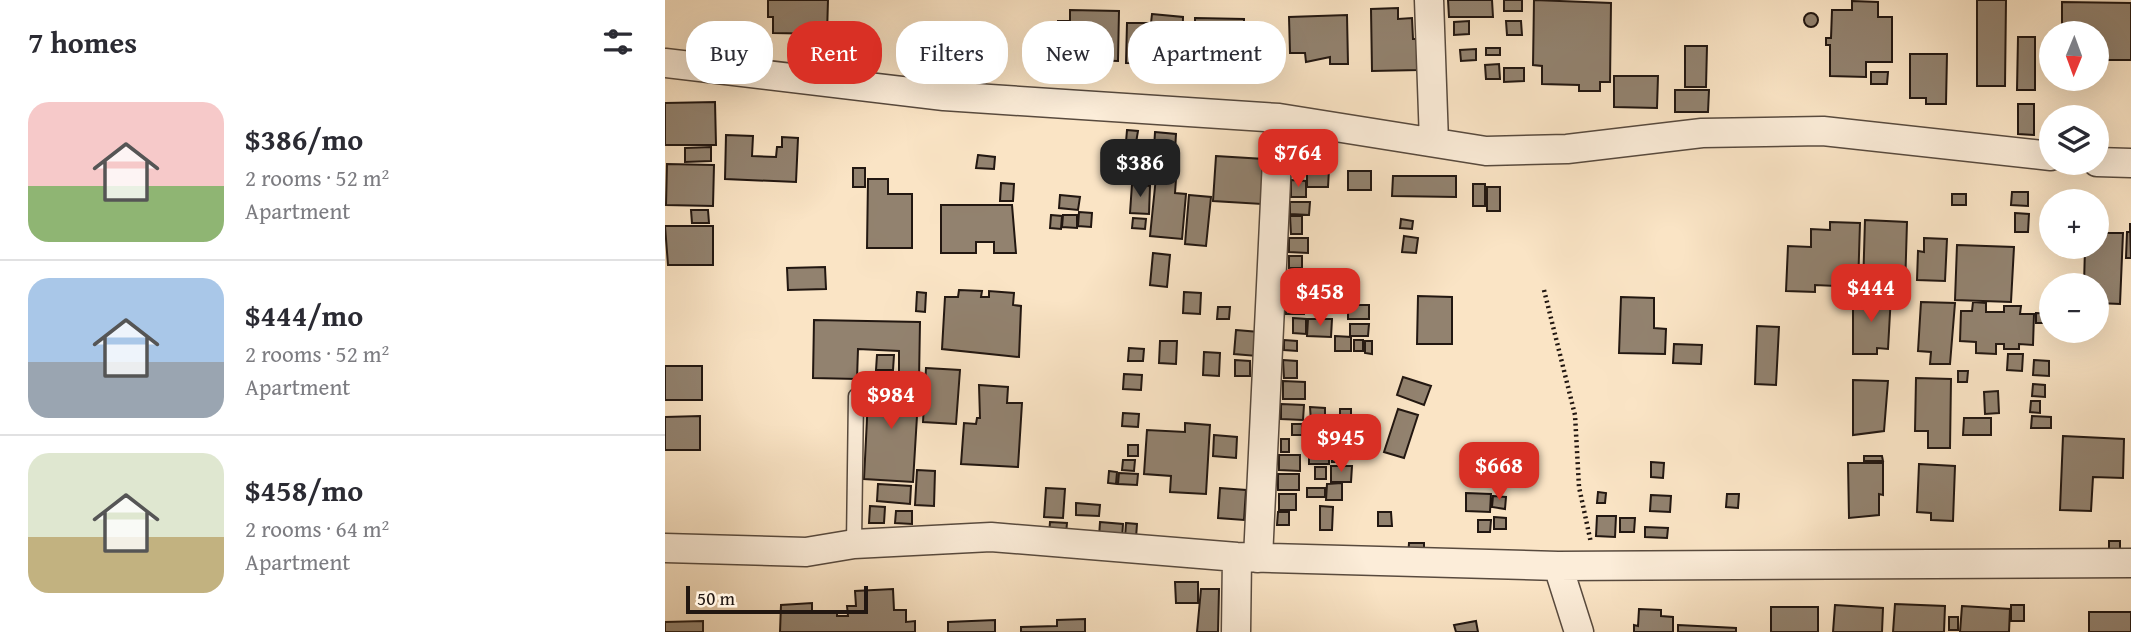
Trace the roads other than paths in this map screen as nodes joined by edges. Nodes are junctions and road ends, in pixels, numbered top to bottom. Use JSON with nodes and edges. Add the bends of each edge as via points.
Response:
{"nodes":[{"id":1,"x":1429,"y":0,"type":"edge"},
{"id":2,"x":665,"y":63,"type":"edge"},
{"id":3,"x":1279,"y":118,"type":"junction"},
{"id":4,"x":1434,"y":142,"type":"junction"},
{"id":5,"x":2039,"y":155,"type":"edge"},
{"id":6,"x":2109,"y":162,"type":"edge"},
{"id":7,"x":2131,"y":163,"type":"edge"},
{"id":8,"x":856,"y":396,"type":"dead end"},
{"id":9,"x":854,"y":544,"type":"junction"},
{"id":10,"x":665,"y":548,"type":"edge"},
{"id":11,"x":1248,"y":558,"type":"junction"},
{"id":12,"x":2131,"y":563,"type":"edge"},
{"id":13,"x":1558,"y":566,"type":"junction"},
{"id":14,"x":1236,"y":632,"type":"edge"},
{"id":15,"x":1579,"y":632,"type":"edge"}],
"edges":[{"from":1,"to":4,"type":"street"},
{"from":2,"to":3,"type":"street","via":[[944,96]]},
{"from":3,"to":4,"type":"street"},
{"from":3,"to":11,"type":"street"},
{"from":4,"to":5,"type":"street","via":[[1486,151],[1567,149],[1702,133],[1823,131]]},
{"from":6,"to":7,"type":"street"},
{"from":8,"to":9,"type":"lane"},
{"from":9,"to":10,"type":"street","via":[[806,552]]},
{"from":9,"to":11,"type":"street","via":[[991,537]]},
{"from":11,"to":13,"type":"street"},
{"from":11,"to":14,"type":"street"},
{"from":12,"to":13,"type":"street"},
{"from":13,"to":15,"type":"street"}]}
